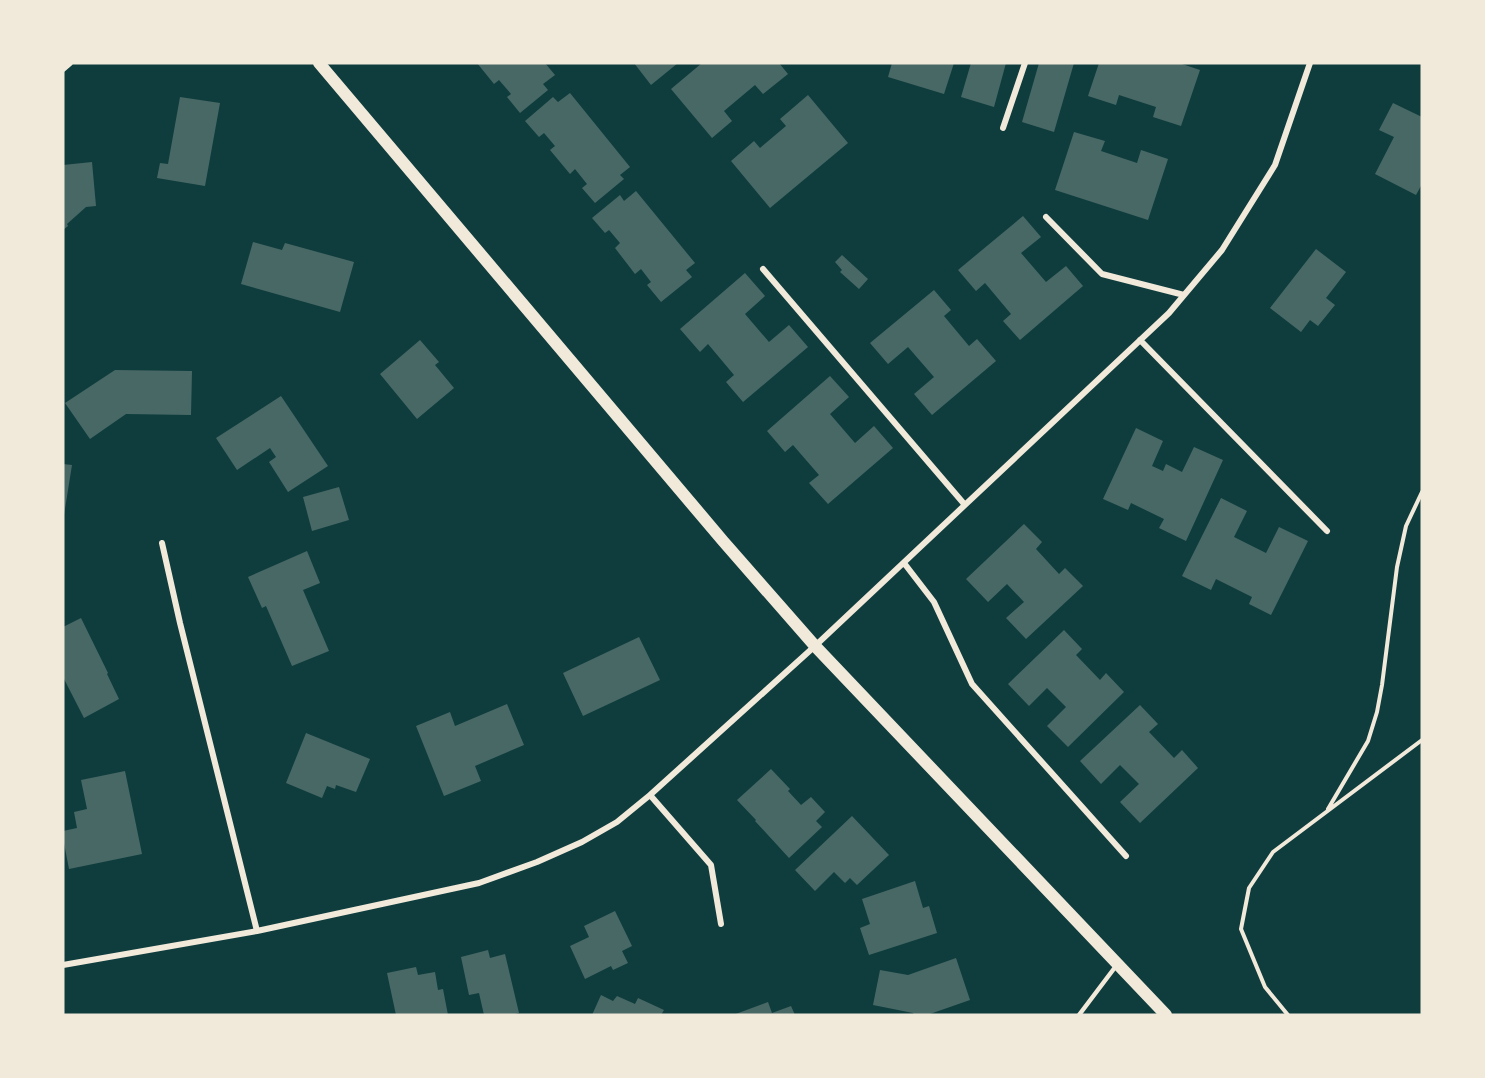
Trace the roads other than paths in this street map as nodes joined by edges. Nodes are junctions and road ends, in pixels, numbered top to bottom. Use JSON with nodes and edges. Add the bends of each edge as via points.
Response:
{"nodes":[{"id":1,"x":70,"y":63,"type":"edge"},
{"id":2,"x":319,"y":63,"type":"edge"},
{"id":3,"x":1025,"y":63,"type":"edge"},
{"id":4,"x":1310,"y":63,"type":"edge"},
{"id":5,"x":63,"y":69,"type":"edge"},
{"id":6,"x":1003,"y":128,"type":"dead end"},
{"id":7,"x":1046,"y":217,"type":"dead end"},
{"id":8,"x":763,"y":269,"type":"dead end"},
{"id":9,"x":1184,"y":295,"type":"junction"},
{"id":10,"x":1140,"y":340,"type":"junction"},
{"id":11,"x":965,"y":505,"type":"junction"},
{"id":12,"x":1327,"y":531,"type":"dead end"},
{"id":13,"x":162,"y":543,"type":"dead end"},
{"id":14,"x":904,"y":563,"type":"junction"},
{"id":15,"x":815,"y":646,"type":"junction"},
{"id":16,"x":650,"y":795,"type":"junction"},
{"id":17,"x":1126,"y":856,"type":"dead end"},
{"id":18,"x":721,"y":924,"type":"dead end"},
{"id":19,"x":257,"y":931,"type":"junction"},
{"id":20,"x":1117,"y":964,"type":"junction"},
{"id":21,"x":63,"y":965,"type":"edge"},
{"id":22,"x":1079,"y":1015,"type":"edge"},
{"id":23,"x":1166,"y":1015,"type":"edge"}],
"edges":[{"from":1,"to":5,"type":"street"},
{"from":2,"to":15,"type":"main road"},
{"from":3,"to":6,"type":"street"},
{"from":4,"to":9,"type":"street","via":[[1275,165],[1222,250]]},
{"from":7,"to":9,"type":"street","via":[[1102,274]]},
{"from":8,"to":11,"type":"street"},
{"from":9,"to":10,"type":"street"},
{"from":10,"to":11,"type":"street"},
{"from":10,"to":12,"type":"street"},
{"from":11,"to":14,"type":"street"},
{"from":13,"to":19,"type":"street"},
{"from":14,"to":15,"type":"street"},
{"from":14,"to":17,"type":"street","via":[[934,602],[972,684]]},
{"from":15,"to":16,"type":"street"},
{"from":15,"to":20,"type":"main road"},
{"from":16,"to":18,"type":"street","via":[[711,866]]},
{"from":16,"to":19,"type":"street","via":[[582,842],[479,883]]},
{"from":19,"to":21,"type":"street"},
{"from":20,"to":22,"type":"lane"},
{"from":20,"to":23,"type":"main road"}]}
